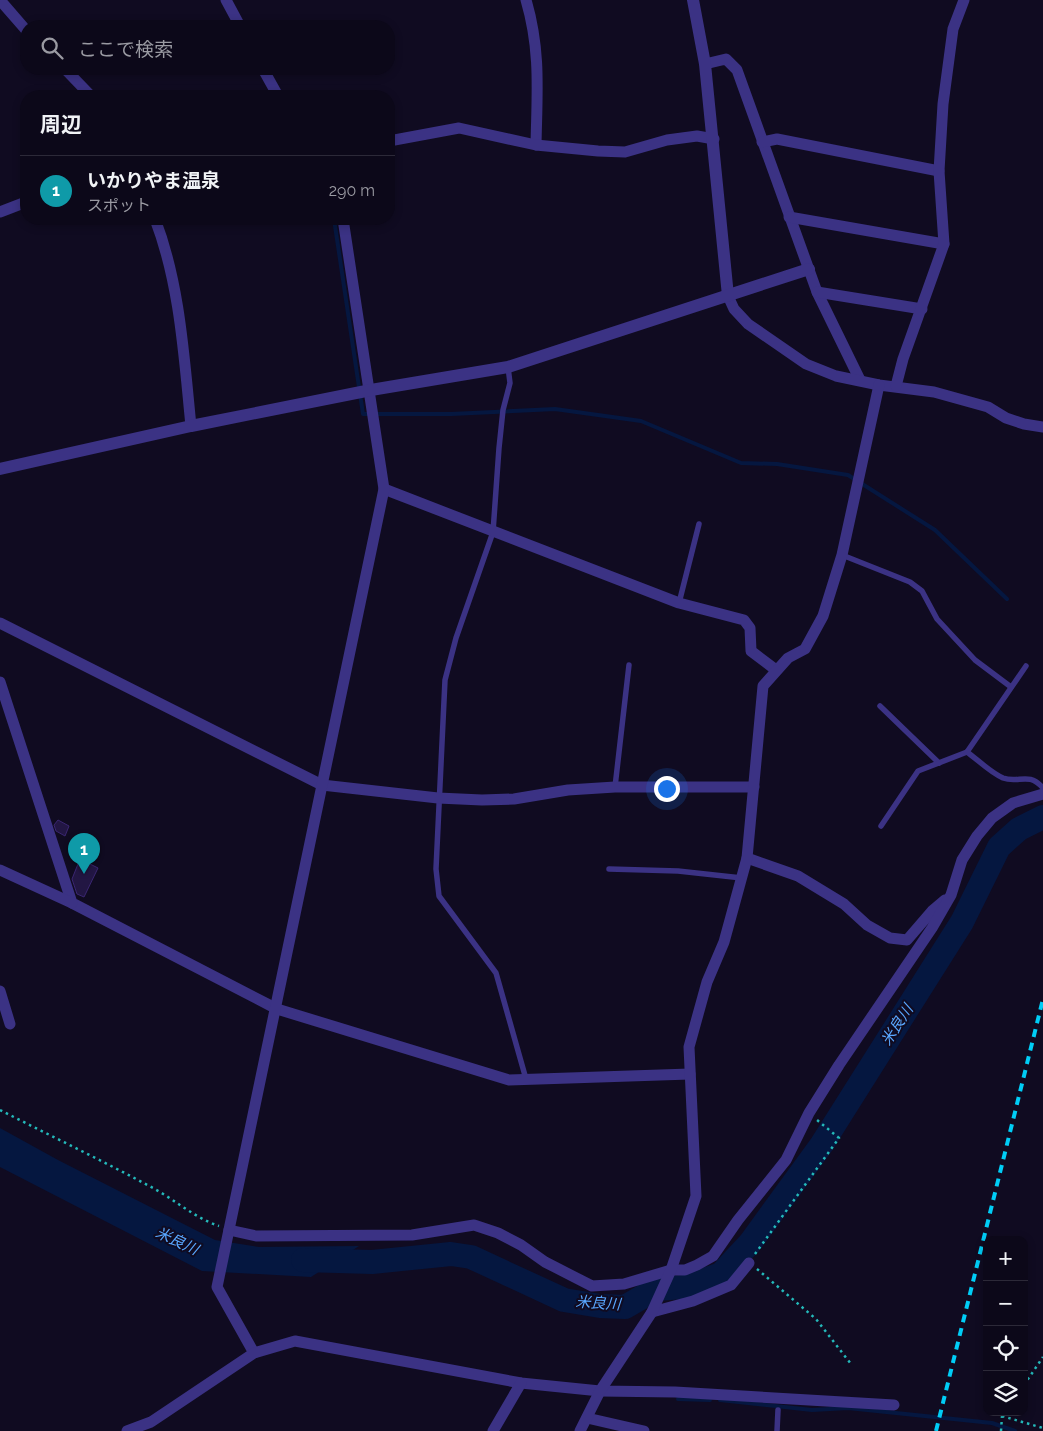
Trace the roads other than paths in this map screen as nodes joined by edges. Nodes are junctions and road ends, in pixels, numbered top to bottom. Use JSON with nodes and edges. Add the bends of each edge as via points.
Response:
{"nodes":[{"id":1,"x":0,"y":0,"type":"edge"},
{"id":2,"x":226,"y":0,"type":"edge"},
{"id":3,"x":526,"y":0,"type":"edge"},
{"id":4,"x":693,"y":0,"type":"edge"},
{"id":5,"x":964,"y":0,"type":"edge"},
{"id":6,"x":237,"y":20,"type":"edge"},
{"id":7,"x":20,"y":23,"type":"edge"},
{"id":8,"x":706,"y":64,"type":"junction"},
{"id":9,"x":71,"y":75,"type":"edge"},
{"id":10,"x":266,"y":75,"type":"edge"},
{"id":11,"x":85,"y":90,"type":"edge"},
{"id":12,"x":275,"y":90,"type":"edge"},
{"id":13,"x":714,"y":139,"type":"junction"},
{"id":14,"x":395,"y":140,"type":"edge"},
{"id":15,"x":762,"y":142,"type":"junction"},
{"id":16,"x":536,"y":145,"type":"junction"},
{"id":17,"x":938,"y":171,"type":"junction"},
{"id":18,"x":20,"y":204,"type":"edge"},
{"id":19,"x":0,"y":212,"type":"edge"},
{"id":20,"x":789,"y":218,"type":"junction"},
{"id":21,"x":157,"y":225,"type":"edge"},
{"id":22,"x":344,"y":225,"type":"edge"},
{"id":23,"x":944,"y":244,"type":"junction"},
{"id":24,"x":809,"y":269,"type":"junction"},
{"id":25,"x":816,"y":292,"type":"junction"},
{"id":26,"x":728,"y":296,"type":"junction"},
{"id":27,"x":922,"y":309,"type":"junction"},
{"id":28,"x":508,"y":367,"type":"junction"},
{"id":29,"x":860,"y":380,"type":"junction"},
{"id":30,"x":879,"y":385,"type":"junction"},
{"id":31,"x":896,"y":386,"type":"junction"},
{"id":32,"x":371,"y":390,"type":"junction"},
{"id":33,"x":191,"y":426,"type":"junction"},
{"id":34,"x":1043,"y":427,"type":"edge"},
{"id":35,"x":0,"y":469,"type":"edge"},
{"id":36,"x":384,"y":489,"type":"junction"},
{"id":37,"x":699,"y":524,"type":"dead end"},
{"id":38,"x":493,"y":532,"type":"junction"},
{"id":39,"x":842,"y":555,"type":"junction"},
{"id":40,"x":679,"y":603,"type":"junction"},
{"id":41,"x":0,"y":622,"type":"edge"},
{"id":42,"x":629,"y":665,"type":"dead end"},
{"id":43,"x":1026,"y":666,"type":"dead end"},
{"id":44,"x":776,"y":670,"type":"junction"},
{"id":45,"x":0,"y":682,"type":"edge"},
{"id":46,"x":1011,"y":687,"type":"junction"},
{"id":47,"x":880,"y":706,"type":"dead end"},
{"id":48,"x":967,"y":752,"type":"junction"},
{"id":49,"x":939,"y":763,"type":"junction"},
{"id":50,"x":322,"y":785,"type":"junction"},
{"id":51,"x":615,"y":787,"type":"junction"},
{"id":52,"x":754,"y":787,"type":"junction"},
{"id":53,"x":1043,"y":788,"type":"edge"},
{"id":54,"x":1043,"y":794,"type":"edge"},
{"id":55,"x":438,"y":798,"type":"junction"},
{"id":56,"x":881,"y":826,"type":"dead end"},
{"id":57,"x":747,"y":858,"type":"junction"},
{"id":58,"x":609,"y":869,"type":"dead end"},
{"id":59,"x":0,"y":870,"type":"edge"},
{"id":60,"x":742,"y":878,"type":"junction"},
{"id":61,"x":951,"y":896,"type":"junction"},
{"id":62,"x":72,"y":903,"type":"junction"},
{"id":63,"x":0,"y":991,"type":"edge"},
{"id":64,"x":277,"y":1009,"type":"junction"},
{"id":65,"x":10,"y":1024,"type":"dead end"},
{"id":66,"x":690,"y":1074,"type":"junction"},
{"id":67,"x":527,"y":1081,"type":"junction"},
{"id":68,"x":230,"y":1230,"type":"junction"},
{"id":69,"x":749,"y":1263,"type":"road end"},
{"id":70,"x":671,"y":1270,"type":"junction"},
{"id":71,"x":652,"y":1312,"type":"junction"},
{"id":72,"x":254,"y":1353,"type":"junction"},
{"id":73,"x":521,"y":1383,"type":"junction"},
{"id":74,"x":600,"y":1391,"type":"junction"},
{"id":75,"x":894,"y":1405,"type":"dead end"},
{"id":76,"x":778,"y":1410,"type":"dead end"},
{"id":77,"x":587,"y":1418,"type":"junction"},
{"id":78,"x":127,"y":1431,"type":"edge"},
{"id":79,"x":493,"y":1431,"type":"edge"},
{"id":80,"x":580,"y":1431,"type":"edge"},
{"id":81,"x":644,"y":1431,"type":"edge"},
{"id":82,"x":776,"y":1431,"type":"edge"}],
"edges":[{"from":1,"to":7,"type":"street"},
{"from":2,"to":6,"type":"street"},
{"from":3,"to":16,"type":"street","via":[[537,52]]},
{"from":4,"to":8,"type":"street"},
{"from":5,"to":17,"type":"street","via":[[951,38]]},
{"from":8,"to":13,"type":"street"},
{"from":8,"to":15,"type":"street","via":[[726,59],[737,70]]},
{"from":9,"to":11,"type":"street"},
{"from":10,"to":12,"type":"street"},
{"from":13,"to":16,"type":"street","via":[[697,136],[668,140],[625,152]]},
{"from":13,"to":26,"type":"street"},
{"from":14,"to":16,"type":"street","via":[[459,128]]},
{"from":15,"to":17,"type":"street","via":[[777,139]]},
{"from":15,"to":20,"type":"street"},
{"from":17,"to":23,"type":"street"},
{"from":18,"to":19,"type":"street"},
{"from":20,"to":23,"type":"street"},
{"from":20,"to":24,"type":"street"},
{"from":21,"to":33,"type":"street","via":[[176,299]]},
{"from":22,"to":32,"type":"street"},
{"from":23,"to":27,"type":"street"},
{"from":24,"to":25,"type":"street"},
{"from":24,"to":26,"type":"street"},
{"from":25,"to":27,"type":"street"},
{"from":25,"to":29,"type":"street"},
{"from":26,"to":28,"type":"street"},
{"from":26,"to":29,"type":"street","via":[[734,309],[748,324],[806,364],[836,376]]},
{"from":27,"to":31,"type":"street"},
{"from":28,"to":32,"type":"street"},
{"from":28,"to":38,"type":"lane","via":[[510,383],[503,410]]},
{"from":29,"to":30,"type":"street"},
{"from":30,"to":31,"type":"street"},
{"from":30,"to":39,"type":"street"},
{"from":31,"to":34,"type":"street","via":[[934,392],[988,407],[1006,418]]},
{"from":32,"to":33,"type":"street"},
{"from":32,"to":36,"type":"street"},
{"from":33,"to":35,"type":"street"},
{"from":36,"to":38,"type":"street"},
{"from":36,"to":50,"type":"street"},
{"from":37,"to":40,"type":"lane"},
{"from":38,"to":40,"type":"street"},
{"from":38,"to":55,"type":"lane","via":[[456,638],[446,680]]},
{"from":39,"to":44,"type":"street","via":[[823,616],[804,649]]},
{"from":39,"to":46,"type":"lane","via":[[910,582],[922,591],[937,619],[975,660]]},
{"from":40,"to":44,"type":"street","via":[[744,620],[750,628],[751,651]]},
{"from":41,"to":50,"type":"street"},
{"from":42,"to":51,"type":"lane"},
{"from":43,"to":46,"type":"lane"},
{"from":44,"to":52,"type":"street","via":[[763,686]]},
{"from":45,"to":62,"type":"street"},
{"from":46,"to":48,"type":"lane"},
{"from":47,"to":49,"type":"lane"},
{"from":48,"to":49,"type":"lane"},
{"from":48,"to":53,"type":"lane","via":[[1003,778],[1027,778]]},
{"from":49,"to":56,"type":"lane","via":[[918,771]]},
{"from":50,"to":55,"type":"street"},
{"from":50,"to":64,"type":"street"},
{"from":51,"to":52,"type":"street"},
{"from":51,"to":55,"type":"street","via":[[482,800]]},
{"from":52,"to":57,"type":"street"},
{"from":54,"to":61,"type":"street","via":[[1013,804],[992,818],[962,860]]},
{"from":55,"to":67,"type":"lane","via":[[436,869],[439,896],[496,973]]},
{"from":57,"to":60,"type":"street"},
{"from":57,"to":61,"type":"street","via":[[798,876],[844,904],[867,926],[890,938],[907,940],[932,910]]},
{"from":58,"to":60,"type":"lane","via":[[678,871]]},
{"from":59,"to":62,"type":"street"},
{"from":60,"to":66,"type":"street","via":[[688,1047]]},
{"from":61,"to":70,"type":"street","via":[[912,960],[856,1037],[809,1113],[786,1160],[713,1256],[685,1270]]},
{"from":62,"to":64,"type":"street"},
{"from":63,"to":65,"type":"street"},
{"from":64,"to":67,"type":"street","via":[[509,1080]]},
{"from":64,"to":68,"type":"street"},
{"from":66,"to":67,"type":"street"},
{"from":66,"to":70,"type":"street","via":[[696,1196]]},
{"from":68,"to":70,"type":"street","via":[[256,1236],[412,1235],[474,1225],[498,1233],[592,1286],[624,1284]]},
{"from":68,"to":72,"type":"street","via":[[217,1288]]},
{"from":69,"to":71,"type":"street","via":[[731,1285]]},
{"from":70,"to":71,"type":"street"},
{"from":71,"to":74,"type":"street"},
{"from":72,"to":73,"type":"street","via":[[295,1341]]},
{"from":72,"to":78,"type":"street","via":[[151,1422]]},
{"from":73,"to":74,"type":"street"},
{"from":73,"to":79,"type":"street"},
{"from":74,"to":75,"type":"street","via":[[675,1392]]},
{"from":74,"to":77,"type":"street"},
{"from":76,"to":82,"type":"lane"},
{"from":77,"to":80,"type":"street"},
{"from":77,"to":81,"type":"street"}]}
